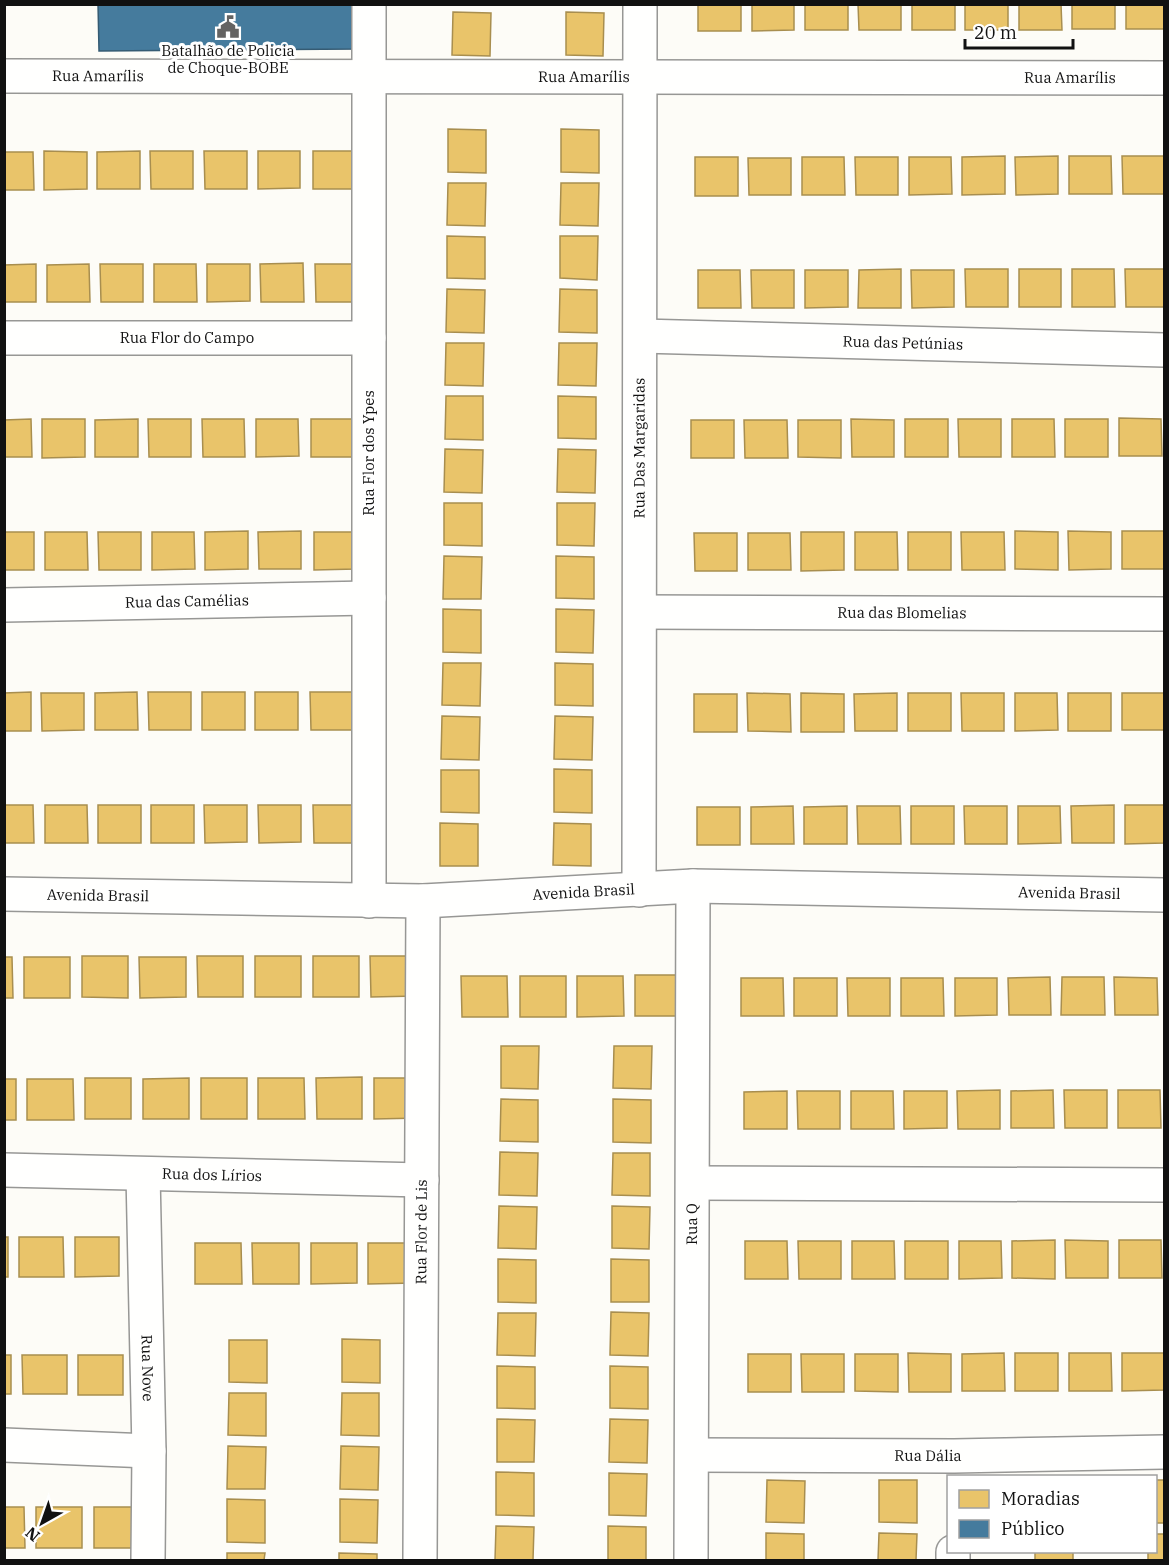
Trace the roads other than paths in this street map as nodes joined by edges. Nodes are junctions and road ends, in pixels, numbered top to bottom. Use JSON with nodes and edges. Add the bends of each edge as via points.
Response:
{"nodes":[{"id":1,"x":369,"y":4,"type":"edge"},
{"id":2,"x":640,"y":4,"type":"edge"},
{"id":3,"x":4,"y":76,"type":"edge"},
{"id":4,"x":369,"y":76,"type":"junction"},
{"id":5,"x":639,"y":76,"type":"junction"},
{"id":6,"x":1164,"y":78,"type":"edge"},
{"id":7,"x":641,"y":336,"type":"junction"},
{"id":8,"x":4,"y":338,"type":"edge"},
{"id":9,"x":369,"y":338,"type":"junction"},
{"id":10,"x":1164,"y":350,"type":"edge"},
{"id":11,"x":369,"y":598,"type":"junction"},
{"id":12,"x":4,"y":605,"type":"edge"},
{"id":13,"x":640,"y":612,"type":"junction"},
{"id":14,"x":1164,"y":614,"type":"edge"},
{"id":15,"x":693,"y":886,"type":"junction"},
{"id":16,"x":639,"y":890,"type":"junction"},
{"id":17,"x":4,"y":894,"type":"edge"},
{"id":18,"x":1164,"y":895,"type":"edge"},
{"id":19,"x":369,"y":901,"type":"junction"},
{"id":20,"x":423,"y":901,"type":"junction"},
{"id":21,"x":4,"y":1170,"type":"edge"},
{"id":22,"x":143,"y":1174,"type":"junction"},
{"id":23,"x":422,"y":1180,"type":"junction"},
{"id":24,"x":693,"y":1183,"type":"junction"},
{"id":25,"x":1164,"y":1185,"type":"edge"},
{"id":26,"x":4,"y":1445,"type":"edge"},
{"id":27,"x":149,"y":1451,"type":"junction"},
{"id":28,"x":1164,"y":1452,"type":"edge"},
{"id":29,"x":692,"y":1455,"type":"junction"},
{"id":30,"x":954,"y":1466,"type":"edge"},
{"id":31,"x":148,"y":1560,"type":"edge"},
{"id":32,"x":420,"y":1560,"type":"edge"},
{"id":33,"x":691,"y":1560,"type":"edge"}],
"edges":[{"from":1,"to":4,"type":"street","name":"Rua Flor dos Ypes"},
{"from":2,"to":5,"type":"street","name":"Rua Das Margaridas"},
{"from":3,"to":4,"type":"street","name":"Rua Amarílis"},
{"from":4,"to":5,"type":"street","name":"Rua Amarílis"},
{"from":4,"to":9,"type":"street","name":"Rua Flor dos Ypes"},
{"from":5,"to":6,"type":"street","name":"Rua Amarílis"},
{"from":5,"to":7,"type":"street","name":"Rua Das Margaridas"},
{"from":7,"to":10,"type":"street","name":"Rua das Petúnias"},
{"from":7,"to":13,"type":"street","name":"Rua Das Margaridas"},
{"from":8,"to":9,"type":"street","name":"Rua Flor do Campo"},
{"from":9,"to":11,"type":"street","name":"Rua Flor dos Ypes"},
{"from":11,"to":12,"type":"street","name":"Rua das Camélias"},
{"from":11,"to":19,"type":"street","name":"Rua Flor dos Ypes"},
{"from":13,"to":14,"type":"street","name":"Rua das Blomelias"},
{"from":13,"to":16,"type":"street","name":"Rua Das Margaridas"},
{"from":15,"to":16,"type":"street","name":"Avenida Brasil"},
{"from":15,"to":18,"type":"street","name":"Avenida Brasil"},
{"from":15,"to":24,"type":"street","name":"Rua Q"},
{"from":16,"to":20,"type":"street","name":"Avenida Brasil"},
{"from":17,"to":19,"type":"street","name":"Avenida Brasil"},
{"from":19,"to":20,"type":"street","name":"Avenida Brasil"},
{"from":20,"to":23,"type":"street","name":"Rua Flor de Lis"},
{"from":21,"to":22,"type":"street","name":"Rua dos Lírios"},
{"from":22,"to":23,"type":"street","name":"Rua dos Lírios"},
{"from":22,"to":27,"type":"street","name":"Rua Nove"},
{"from":23,"to":32,"type":"street","name":"Rua Flor de Lis"},
{"from":24,"to":25,"type":"street"},
{"from":24,"to":29,"type":"street","name":"Rua Q"},
{"from":26,"to":27,"type":"street"},
{"from":27,"to":31,"type":"street","name":"Rua Nove"},
{"from":28,"to":30,"type":"street","name":"Rua Dália"},
{"from":29,"to":30,"type":"street","name":"Rua Dália"},
{"from":29,"to":33,"type":"street","name":"Rua Q"}]}
